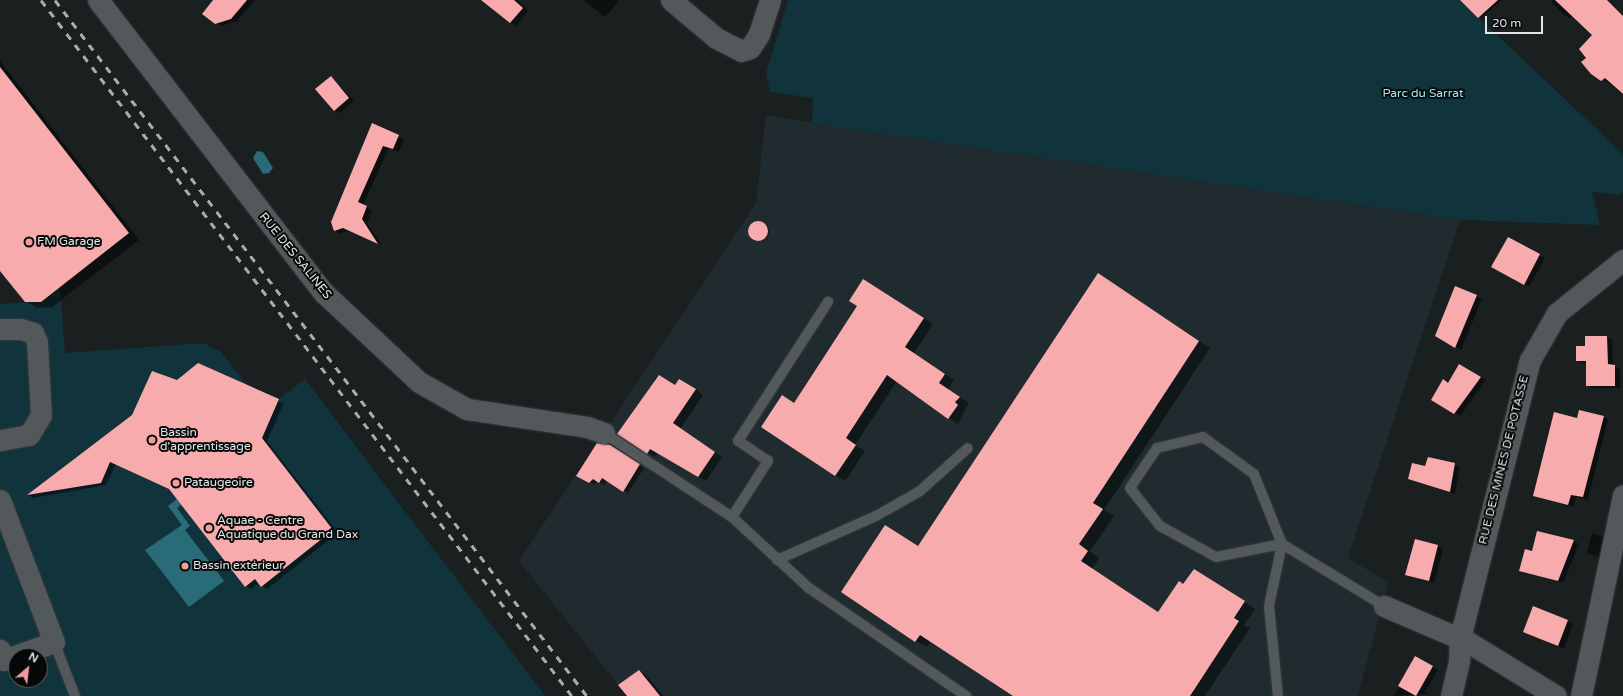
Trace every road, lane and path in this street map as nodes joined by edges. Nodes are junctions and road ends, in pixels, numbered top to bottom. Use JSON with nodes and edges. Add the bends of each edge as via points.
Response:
{"nodes":[{"id":1,"x":98,"y":0,"type":"edge"},
{"id":2,"x":670,"y":0,"type":"edge"},
{"id":3,"x":770,"y":0,"type":"edge"},
{"id":4,"x":1623,"y":260,"type":"edge"},
{"id":5,"x":828,"y":302,"type":"dead end"},
{"id":6,"x":0,"y":329,"type":"edge"},
{"id":7,"x":604,"y":433,"type":"joint"},
{"id":8,"x":0,"y":440,"type":"edge"},
{"id":9,"x":968,"y":448,"type":"dead end"},
{"id":10,"x":1623,"y":495,"type":"edge"},
{"id":11,"x":0,"y":500,"type":"edge"},
{"id":12,"x":732,"y":517,"type":"junction"},
{"id":13,"x":1282,"y":544,"type":"junction"},
{"id":14,"x":777,"y":560,"type":"junction"},
{"id":15,"x":1384,"y":606,"type":"joint"},
{"id":16,"x":1460,"y":638,"type":"junction"},
{"id":17,"x":54,"y":642,"type":"junction"},
{"id":18,"x":0,"y":650,"type":"edge"},
{"id":19,"x":75,"y":696,"type":"edge"},
{"id":20,"x":966,"y":696,"type":"edge"},
{"id":21,"x":1278,"y":696,"type":"edge"},
{"id":22,"x":1451,"y":696,"type":"edge"},
{"id":23,"x":1556,"y":696,"type":"edge"},
{"id":24,"x":1581,"y":696,"type":"edge"}],
"edges":[{"from":1,"to":7,"type":"street","name":"RUE DES SALINES","via":[[324,293],[419,382],[467,409],[587,427]]},
{"from":2,"to":3,"type":"street","via":[[716,38],[741,51],[750,48],[759,34]]},
{"from":4,"to":16,"type":"street","name":"RUE DES MINES DE POTASSE","via":[[1557,312],[1530,360]]},
{"from":5,"to":12,"type":"lane","via":[[738,441],[768,461]]},
{"from":6,"to":8,"type":"street","via":[[21,329],[34,333],[37,342],[41,416],[29,435]]},
{"from":7,"to":12,"type":"lane"},
{"from":9,"to":14,"type":"lane","via":[[920,491],[876,516]]},
{"from":10,"to":24,"type":"street"},
{"from":11,"to":17,"type":"street"},
{"from":12,"to":14,"type":"lane"},
{"from":13,"to":13,"type":"lane","via":[[1216,557],[1160,526],[1130,488],[1157,448],[1203,437],[1254,474]]},
{"from":13,"to":15,"type":"lane"},
{"from":13,"to":21,"type":"lane","via":[[1269,606]]},
{"from":14,"to":20,"type":"lane","via":[[834,607]]},
{"from":15,"to":16,"type":"street"},
{"from":16,"to":22,"type":"street","name":"RUE DES MINES DE POTASSE","via":[[1459,661]]},
{"from":16,"to":23,"type":"street"},
{"from":17,"to":18,"type":"street","via":[[4,660]]},
{"from":17,"to":19,"type":"lane"}]}
